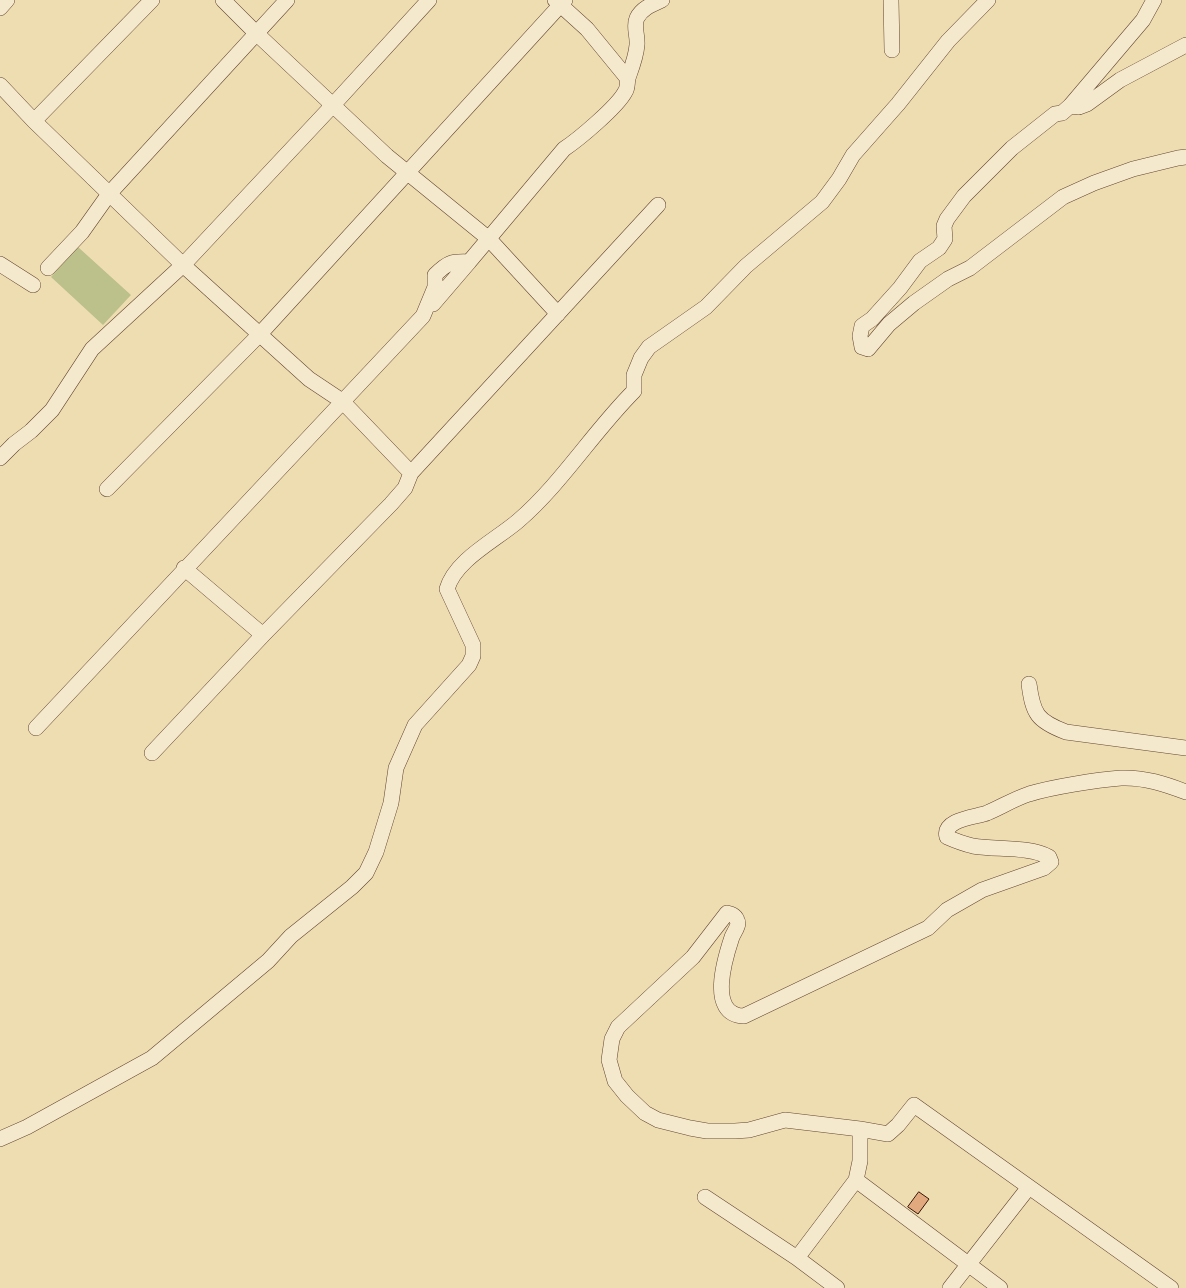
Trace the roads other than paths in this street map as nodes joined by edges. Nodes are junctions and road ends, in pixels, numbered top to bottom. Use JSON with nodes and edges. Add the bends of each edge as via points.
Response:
{"nodes":[{"id":1,"x":7,"y":0,"type":"edge"},
{"id":2,"x":152,"y":0,"type":"edge"},
{"id":3,"x":223,"y":0,"type":"edge"},
{"id":4,"x":287,"y":0,"type":"edge"},
{"id":5,"x":429,"y":0,"type":"edge"},
{"id":6,"x":662,"y":0,"type":"edge"},
{"id":7,"x":891,"y":0,"type":"edge"},
{"id":8,"x":988,"y":0,"type":"edge"},
{"id":9,"x":1154,"y":0,"type":"edge"},
{"id":10,"x":560,"y":2,"type":"edge"},
{"id":11,"x":0,"y":8,"type":"edge"},
{"id":12,"x":256,"y":33,"type":"junction"},
{"id":13,"x":1186,"y":45,"type":"edge"},
{"id":14,"x":892,"y":50,"type":"dead end"},
{"id":15,"x":628,"y":79,"type":"junction"},
{"id":16,"x":0,"y":85,"type":"edge"},
{"id":17,"x":334,"y":105,"type":"junction"},
{"id":18,"x":1070,"y":106,"type":"junction"},
{"id":19,"x":34,"y":121,"type":"junction"},
{"id":20,"x":1186,"y":157,"type":"edge"},
{"id":21,"x":408,"y":172,"type":"junction"},
{"id":22,"x":109,"y":194,"type":"junction"},
{"id":23,"x":658,"y":206,"type":"dead end"},
{"id":24,"x":489,"y":239,"type":"junction"},
{"id":25,"x":0,"y":264,"type":"edge"},
{"id":26,"x":183,"y":265,"type":"junction"},
{"id":27,"x":48,"y":268,"type":"dead end"},
{"id":28,"x":33,"y":285,"type":"dead end"},
{"id":29,"x":558,"y":314,"type":"junction"},
{"id":30,"x":260,"y":334,"type":"junction"},
{"id":31,"x":342,"y":401,"type":"junction"},
{"id":32,"x":0,"y":458,"type":"edge"},
{"id":33,"x":411,"y":473,"type":"junction"},
{"id":34,"x":107,"y":489,"type":"dead end"},
{"id":35,"x":184,"y":568,"type":"junction"},
{"id":36,"x":263,"y":635,"type":"junction"},
{"id":37,"x":1029,"y":684,"type":"dead end"},
{"id":38,"x":36,"y":728,"type":"dead end"},
{"id":39,"x":1186,"y":748,"type":"edge"},
{"id":40,"x":152,"y":753,"type":"dead end"},
{"id":41,"x":1186,"y":792,"type":"edge"},
{"id":42,"x":860,"y":1129,"type":"junction"},
{"id":43,"x":0,"y":1139,"type":"edge"},
{"id":44,"x":856,"y":1180,"type":"junction"},
{"id":45,"x":1029,"y":1187,"type":"junction"},
{"id":46,"x":705,"y":1197,"type":"dead end"},
{"id":47,"x":797,"y":1258,"type":"junction"},
{"id":48,"x":968,"y":1264,"type":"junction"},
{"id":49,"x":837,"y":1288,"type":"edge"},
{"id":50,"x":950,"y":1288,"type":"edge"},
{"id":51,"x":1000,"y":1288,"type":"edge"},
{"id":52,"x":1171,"y":1288,"type":"edge"}],
"edges":[{"from":1,"to":11,"type":"street"},
{"from":2,"to":19,"type":"street"},
{"from":3,"to":12,"type":"street"},
{"from":4,"to":12,"type":"street"},
{"from":5,"to":17,"type":"street"},
{"from":6,"to":15,"type":"street","via":[[646,8],[637,18],[638,44]]},
{"from":7,"to":14,"type":"street"},
{"from":8,"to":43,"type":"street","via":[[948,41],[853,155],[822,202],[746,266],[706,307],[649,347],[634,374],[634,391],[615,410],[564,475],[519,520],[458,568],[450,578],[447,589],[473,645],[472,656],[469,665],[415,725],[396,768],[385,826],[366,873],[291,936],[268,961],[152,1058],[27,1127]]},
{"from":9,"to":18,"type":"street","via":[[1143,20]]},
{"from":10,"to":15,"type":"street","via":[[587,29]]},
{"from":10,"to":21,"type":"street"},
{"from":12,"to":17,"type":"street"},
{"from":12,"to":22,"type":"street"},
{"from":13,"to":18,"type":"street","via":[[1120,80],[1087,104],[1079,107]]},
{"from":15,"to":24,"type":"street","via":[[626,92],[575,142],[564,148]]},
{"from":16,"to":19,"type":"street"},
{"from":17,"to":21,"type":"street","via":[[387,156]]},
{"from":17,"to":26,"type":"street"},
{"from":18,"to":20,"type":"street","via":[[1062,113],[1055,114],[1012,148],[964,196],[947,219],[944,226],[945,239],[939,248],[920,261],[900,288],[872,319],[862,326],[862,346],[868,349],[889,324],[914,303],[970,268],[1063,198],[1094,183],[1134,169]]},
{"from":19,"to":22,"type":"street"},
{"from":21,"to":24,"type":"street"},
{"from":21,"to":30,"type":"street"},
{"from":22,"to":26,"type":"street"},
{"from":22,"to":27,"type":"street","via":[[82,232]]},
{"from":23,"to":29,"type":"street"},
{"from":24,"to":29,"type":"street"},
{"from":24,"to":31,"type":"street","via":[[469,262],[446,264],[435,276],[435,287],[423,316]]},
{"from":25,"to":28,"type":"street"},
{"from":26,"to":30,"type":"street"},
{"from":26,"to":32,"type":"street","via":[[92,349],[52,410]]},
{"from":29,"to":33,"type":"street"},
{"from":30,"to":31,"type":"street","via":[[309,380]]},
{"from":30,"to":34,"type":"street"},
{"from":31,"to":33,"type":"street"},
{"from":31,"to":35,"type":"street"},
{"from":33,"to":36,"type":"street","via":[[405,488],[391,504]]},
{"from":35,"to":36,"type":"street"},
{"from":35,"to":38,"type":"street"},
{"from":36,"to":40,"type":"street"},
{"from":37,"to":39,"type":"street","via":[[1036,714],[1052,726],[1066,732]]},
{"from":41,"to":42,"type":"street","via":[[1143,778],[1121,778],[1030,794],[987,813],[955,822],[946,833],[947,837],[973,846],[1038,852],[1049,857],[1051,862],[1044,868],[982,890],[947,910],[928,928],[744,1016],[730,1013],[725,1007],[721,992],[722,977],[738,924],[733,914],[727,913],[693,957],[629,1015],[612,1039],[609,1060],[615,1081],[636,1105],[658,1120],[707,1131],[749,1130],[785,1120]]},
{"from":42,"to":44,"type":"street","via":[[860,1161]]},
{"from":42,"to":45,"type":"street","via":[[888,1134],[914,1105]]},
{"from":44,"to":47,"type":"street"},
{"from":44,"to":48,"type":"street"},
{"from":45,"to":48,"type":"street"},
{"from":45,"to":52,"type":"street"},
{"from":46,"to":47,"type":"street"},
{"from":47,"to":49,"type":"street"},
{"from":48,"to":50,"type":"street"},
{"from":48,"to":51,"type":"street"}]}
